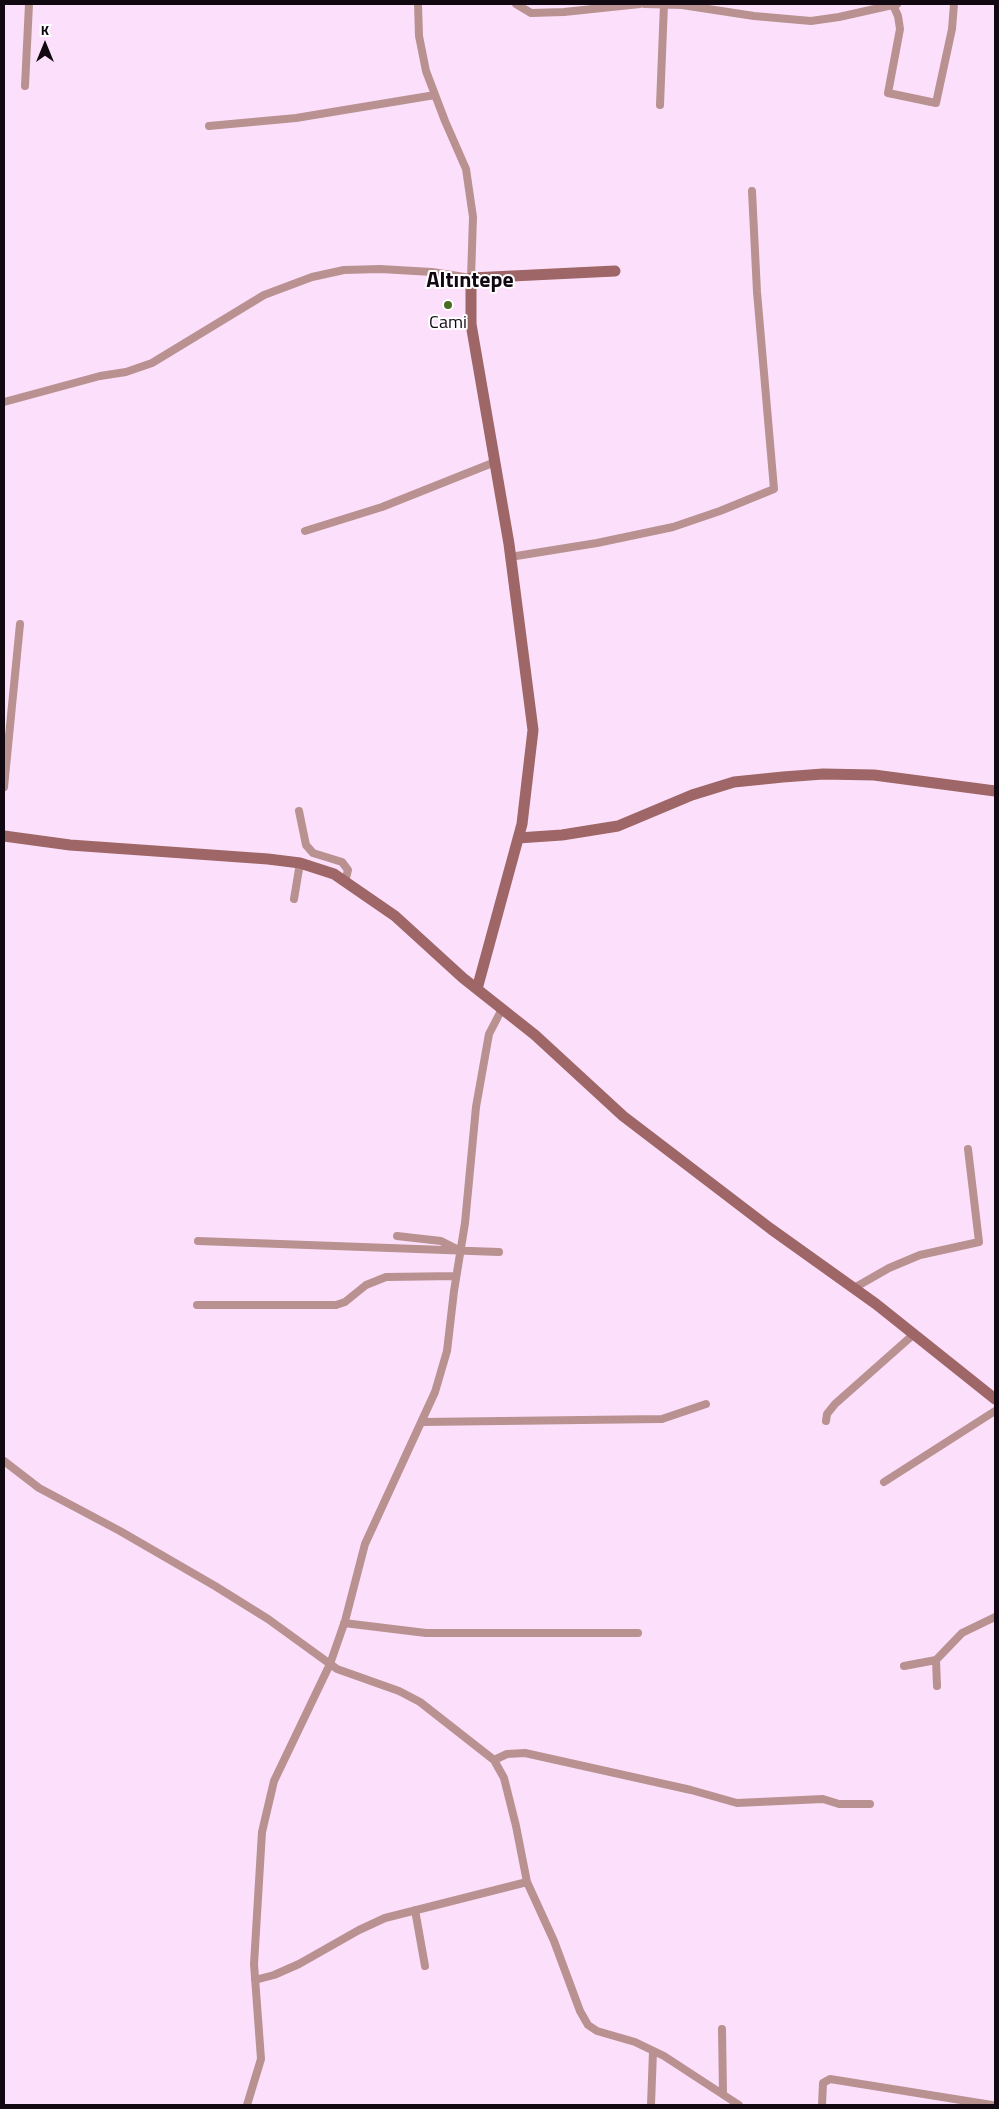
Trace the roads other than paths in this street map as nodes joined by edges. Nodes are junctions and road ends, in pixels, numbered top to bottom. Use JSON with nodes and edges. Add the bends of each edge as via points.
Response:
{"nodes":[{"id":1,"x":29,"y":4,"type":"edge"},
{"id":2,"x":418,"y":4,"type":"edge"},
{"id":3,"x":516,"y":4,"type":"edge"},
{"id":4,"x":640,"y":4,"type":"edge"},
{"id":5,"x":644,"y":4,"type":"edge"},
{"id":6,"x":664,"y":4,"type":"edge"},
{"id":7,"x":895,"y":4,"type":"edge"},
{"id":8,"x":954,"y":4,"type":"edge"},
{"id":9,"x":24,"y":86,"type":"dead end"},
{"id":10,"x":435,"y":95,"type":"junction"},
{"id":11,"x":660,"y":105,"type":"dead end"},
{"id":12,"x":209,"y":126,"type":"dead end"},
{"id":13,"x":752,"y":191,"type":"dead end"},
{"id":14,"x":615,"y":271,"type":"dead end"},
{"id":15,"x":471,"y":278,"type":"junction"},
{"id":16,"x":4,"y":402,"type":"edge"},
{"id":17,"x":495,"y":462,"type":"junction"},
{"id":18,"x":305,"y":531,"type":"dead end"},
{"id":19,"x":510,"y":557,"type":"junction"},
{"id":20,"x":20,"y":624,"type":"dead end"},
{"id":21,"x":4,"y":787,"type":"edge"},
{"id":22,"x":995,"y":790,"type":"edge"},
{"id":23,"x":300,"y":810,"type":"dead end"},
{"id":24,"x":4,"y":836,"type":"edge"},
{"id":25,"x":518,"y":838,"type":"junction"},
{"id":26,"x":300,"y":863,"type":"junction"},
{"id":27,"x":345,"y":882,"type":"junction"},
{"id":28,"x":294,"y":899,"type":"dead end"},
{"id":29,"x":477,"y":988,"type":"junction"},
{"id":30,"x":502,"y":1009,"type":"junction"},
{"id":31,"x":968,"y":1149,"type":"dead end"},
{"id":32,"x":396,"y":1236,"type":"dead end"},
{"id":33,"x":198,"y":1241,"type":"dead end"},
{"id":34,"x":460,"y":1250,"type":"junction"},
{"id":35,"x":500,"y":1252,"type":"dead end"},
{"id":36,"x":456,"y":1276,"type":"junction"},
{"id":37,"x":854,"y":1288,"type":"junction"},
{"id":38,"x":197,"y":1305,"type":"dead end"},
{"id":39,"x":914,"y":1334,"type":"junction"},
{"id":40,"x":995,"y":1399,"type":"edge"},
{"id":41,"x":706,"y":1404,"type":"dead end"},
{"id":42,"x":995,"y":1411,"type":"edge"},
{"id":43,"x":826,"y":1421,"type":"dead end"},
{"id":44,"x":422,"y":1422,"type":"junction"},
{"id":45,"x":4,"y":1461,"type":"edge"},
{"id":46,"x":884,"y":1482,"type":"dead end"},
{"id":47,"x":995,"y":1617,"type":"edge"},
{"id":48,"x":344,"y":1624,"type":"junction"},
{"id":49,"x":638,"y":1634,"type":"dead end"},
{"id":50,"x":936,"y":1660,"type":"junction"},
{"id":51,"x":330,"y":1664,"type":"junction"},
{"id":52,"x":904,"y":1666,"type":"dead end"},
{"id":53,"x":937,"y":1686,"type":"dead end"},
{"id":54,"x":494,"y":1760,"type":"junction"},
{"id":55,"x":870,"y":1804,"type":"dead end"},
{"id":56,"x":526,"y":1882,"type":"junction"},
{"id":57,"x":415,"y":1910,"type":"junction"},
{"id":58,"x":425,"y":1966,"type":"dead end"},
{"id":59,"x":254,"y":1980,"type":"junction"},
{"id":60,"x":722,"y":2029,"type":"dead end"},
{"id":61,"x":654,"y":2051,"type":"junction"},
{"id":62,"x":722,"y":2094,"type":"junction"},
{"id":63,"x":248,"y":2105,"type":"edge"},
{"id":64,"x":651,"y":2105,"type":"edge"},
{"id":65,"x":739,"y":2105,"type":"edge"},
{"id":66,"x":822,"y":2105,"type":"edge"},
{"id":67,"x":992,"y":2105,"type":"edge"}],
"edges":[{"from":1,"to":9,"type":"street"},
{"from":2,"to":10,"type":"street","via":[[419,36]]},
{"from":3,"to":4,"type":"street","via":[[531,13]]},
{"from":5,"to":6,"type":"street"},
{"from":6,"to":7,"type":"street","via":[[811,21]]},
{"from":6,"to":11,"type":"street"},
{"from":7,"to":8,"type":"street","via":[[900,29],[888,93],[936,103],[952,29]]},
{"from":10,"to":12,"type":"street","via":[[296,118]]},
{"from":10,"to":15,"type":"street","via":[[466,169],[473,217]]},
{"from":13,"to":19,"type":"street","via":[[774,489],[720,512],[673,526],[597,543]]},
{"from":14,"to":15,"type":"street"},
{"from":15,"to":16,"type":"street","via":[[380,269],[344,270],[312,277],[264,295],[152,363]]},
{"from":15,"to":17,"type":"street","via":[[471,324]]},
{"from":17,"to":18,"type":"street","via":[[382,507]]},
{"from":17,"to":19,"type":"street"},
{"from":19,"to":25,"type":"street","via":[[532,730]]},
{"from":20,"to":21,"type":"street"},
{"from":22,"to":25,"type":"street","via":[[874,775],[782,777],[734,782],[692,795],[618,826]]},
{"from":23,"to":27,"type":"street","via":[[306,845],[313,853],[342,862],[348,870]]},
{"from":24,"to":26,"type":"street","via":[[70,845]]},
{"from":25,"to":29,"type":"street"},
{"from":26,"to":27,"type":"street","via":[[334,874]]},
{"from":26,"to":28,"type":"street"},
{"from":27,"to":29,"type":"street","via":[[395,916]]},
{"from":29,"to":30,"type":"street"},
{"from":30,"to":34,"type":"street","via":[[489,1034],[482,1068]]},
{"from":30,"to":37,"type":"street","via":[[623,1116],[771,1230]]},
{"from":31,"to":37,"type":"street","via":[[979,1242],[920,1255]]},
{"from":32,"to":34,"type":"street","via":[[441,1241]]},
{"from":33,"to":34,"type":"street"},
{"from":34,"to":35,"type":"street"},
{"from":34,"to":36,"type":"street"},
{"from":36,"to":38,"type":"street","via":[[386,1277],[366,1285],[336,1305]]},
{"from":36,"to":44,"type":"street","via":[[447,1350]]},
{"from":37,"to":39,"type":"street"},
{"from":39,"to":40,"type":"street"},
{"from":39,"to":43,"type":"street","via":[[835,1404]]},
{"from":41,"to":44,"type":"street","via":[[662,1419]]},
{"from":42,"to":46,"type":"street"},
{"from":44,"to":48,"type":"street","via":[[365,1544]]},
{"from":45,"to":51,"type":"street","via":[[39,1488],[120,1531],[268,1619]]},
{"from":47,"to":50,"type":"street","via":[[962,1633]]},
{"from":48,"to":49,"type":"street","via":[[426,1633]]},
{"from":48,"to":51,"type":"street"},
{"from":50,"to":52,"type":"street"},
{"from":50,"to":53,"type":"street"},
{"from":51,"to":54,"type":"street","via":[[420,1702]]},
{"from":51,"to":59,"type":"street","via":[[274,1781],[262,1832]]},
{"from":54,"to":55,"type":"street","via":[[507,1754],[525,1752],[738,1803],[823,1799],[839,1804]]},
{"from":54,"to":56,"type":"street","via":[[504,1778]]},
{"from":56,"to":57,"type":"street"},
{"from":56,"to":61,"type":"street","via":[[588,2025],[597,2032],[635,2042]]},
{"from":57,"to":58,"type":"street"},
{"from":57,"to":59,"type":"street","via":[[386,1918],[299,1964]]},
{"from":59,"to":63,"type":"street","via":[[261,2059]]},
{"from":60,"to":62,"type":"street"},
{"from":61,"to":62,"type":"street"},
{"from":61,"to":64,"type":"street"},
{"from":62,"to":65,"type":"street"},
{"from":66,"to":67,"type":"street","via":[[823,2083],[830,2079]]}]}
